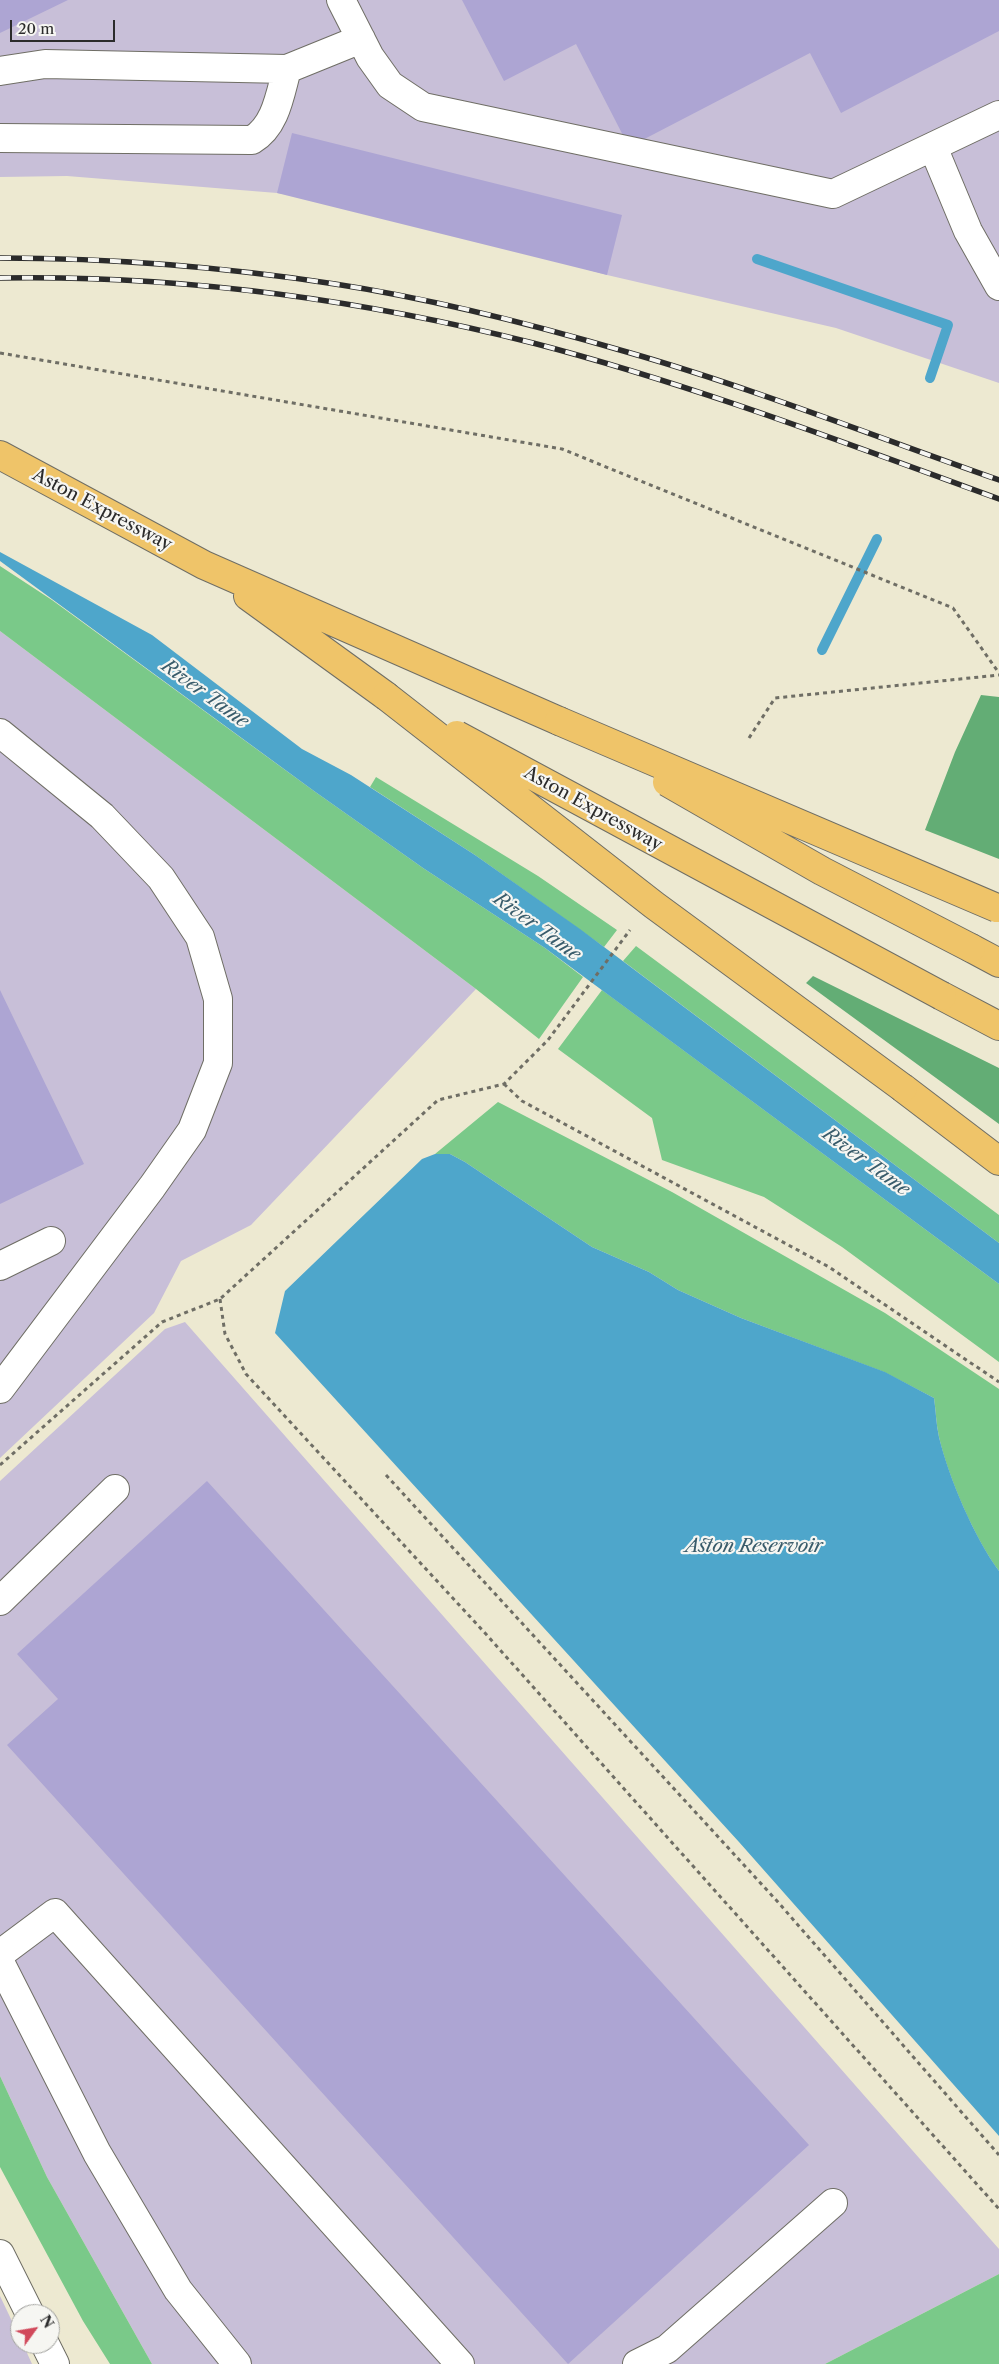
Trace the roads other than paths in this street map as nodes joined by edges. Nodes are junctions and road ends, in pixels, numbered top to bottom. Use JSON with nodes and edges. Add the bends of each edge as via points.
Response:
{"nodes":[{"id":1,"x":341,"y":0,"type":"edge"},
{"id":2,"x":361,"y":39,"type":"junction"},
{"id":3,"x":287,"y":69,"type":"junction"},
{"id":4,"x":0,"y":70,"type":"edge"},
{"id":5,"x":999,"y":115,"type":"edge"},
{"id":6,"x":0,"y":138,"type":"edge"},
{"id":7,"x":933,"y":147,"type":"junction"},
{"id":8,"x":999,"y":286,"type":"edge"},
{"id":9,"x":0,"y":455,"type":"edge"},
{"id":10,"x":204,"y":565,"type":"junction"},
{"id":11,"x":386,"y":696,"type":"junction"},
{"id":12,"x":559,"y":720,"type":"junction"},
{"id":13,"x":0,"y":733,"type":"edge"},
{"id":14,"x":998,"y":908,"type":"edge"},
{"id":15,"x":999,"y":963,"type":"edge"},
{"id":16,"x":999,"y":1026,"type":"edge"},
{"id":17,"x":999,"y":1160,"type":"edge"},
{"id":18,"x":50,"y":1241,"type":"dead end"},
{"id":19,"x":0,"y":1266,"type":"edge"},
{"id":20,"x":0,"y":1389,"type":"edge"},
{"id":21,"x":114,"y":1489,"type":"dead end"},
{"id":22,"x":0,"y":1601,"type":"edge"},
{"id":23,"x":0,"y":1954,"type":"edge"},
{"id":24,"x":0,"y":1962,"type":"edge"},
{"id":25,"x":833,"y":2203,"type":"dead end"},
{"id":26,"x":0,"y":2254,"type":"edge"},
{"id":27,"x":25,"y":2304,"type":"edge"},
{"id":28,"x":238,"y":2364,"type":"edge"},
{"id":29,"x":460,"y":2364,"type":"edge"},
{"id":30,"x":637,"y":2364,"type":"edge"}],
"edges":[{"from":1,"to":2,"type":"street"},
{"from":2,"to":3,"type":"street"},
{"from":2,"to":7,"type":"street","via":[[390,85],[423,107],[833,194]]},
{"from":3,"to":4,"type":"street","via":[[45,64]]},
{"from":3,"to":6,"type":"street","via":[[270,124],[263,134],[252,140]]},
{"from":5,"to":7,"type":"street"},
{"from":7,"to":8,"type":"street","via":[[968,232]]},
{"from":9,"to":10,"type":"highway","name":"Aston Expressway"},
{"from":10,"to":11,"type":"highway","name":"Aston Expressway"},
{"from":10,"to":12,"type":"highway","name":"Aston Expressway"},
{"from":11,"to":16,"type":"highway","name":"Aston Expressway","bridge":true},
{"from":11,"to":17,"type":"highway","bridge":true,"via":[[654,905]]},
{"from":12,"to":14,"type":"highway","bridge":true},
{"from":12,"to":15,"type":"highway","name":"Aston Expressway","bridge":true,"via":[[822,870]]},
{"from":13,"to":20,"type":"street","via":[[102,816],[161,878],[200,938],[218,999],[218,1063],[192,1130]]},
{"from":18,"to":19,"type":"street"},
{"from":21,"to":22,"type":"street"},
{"from":23,"to":29,"type":"street","via":[[55,1913]]},
{"from":24,"to":28,"type":"street","via":[[107,2170],[178,2290]]},
{"from":25,"to":30,"type":"street","via":[[667,2349]]},
{"from":26,"to":27,"type":"street"}]}
